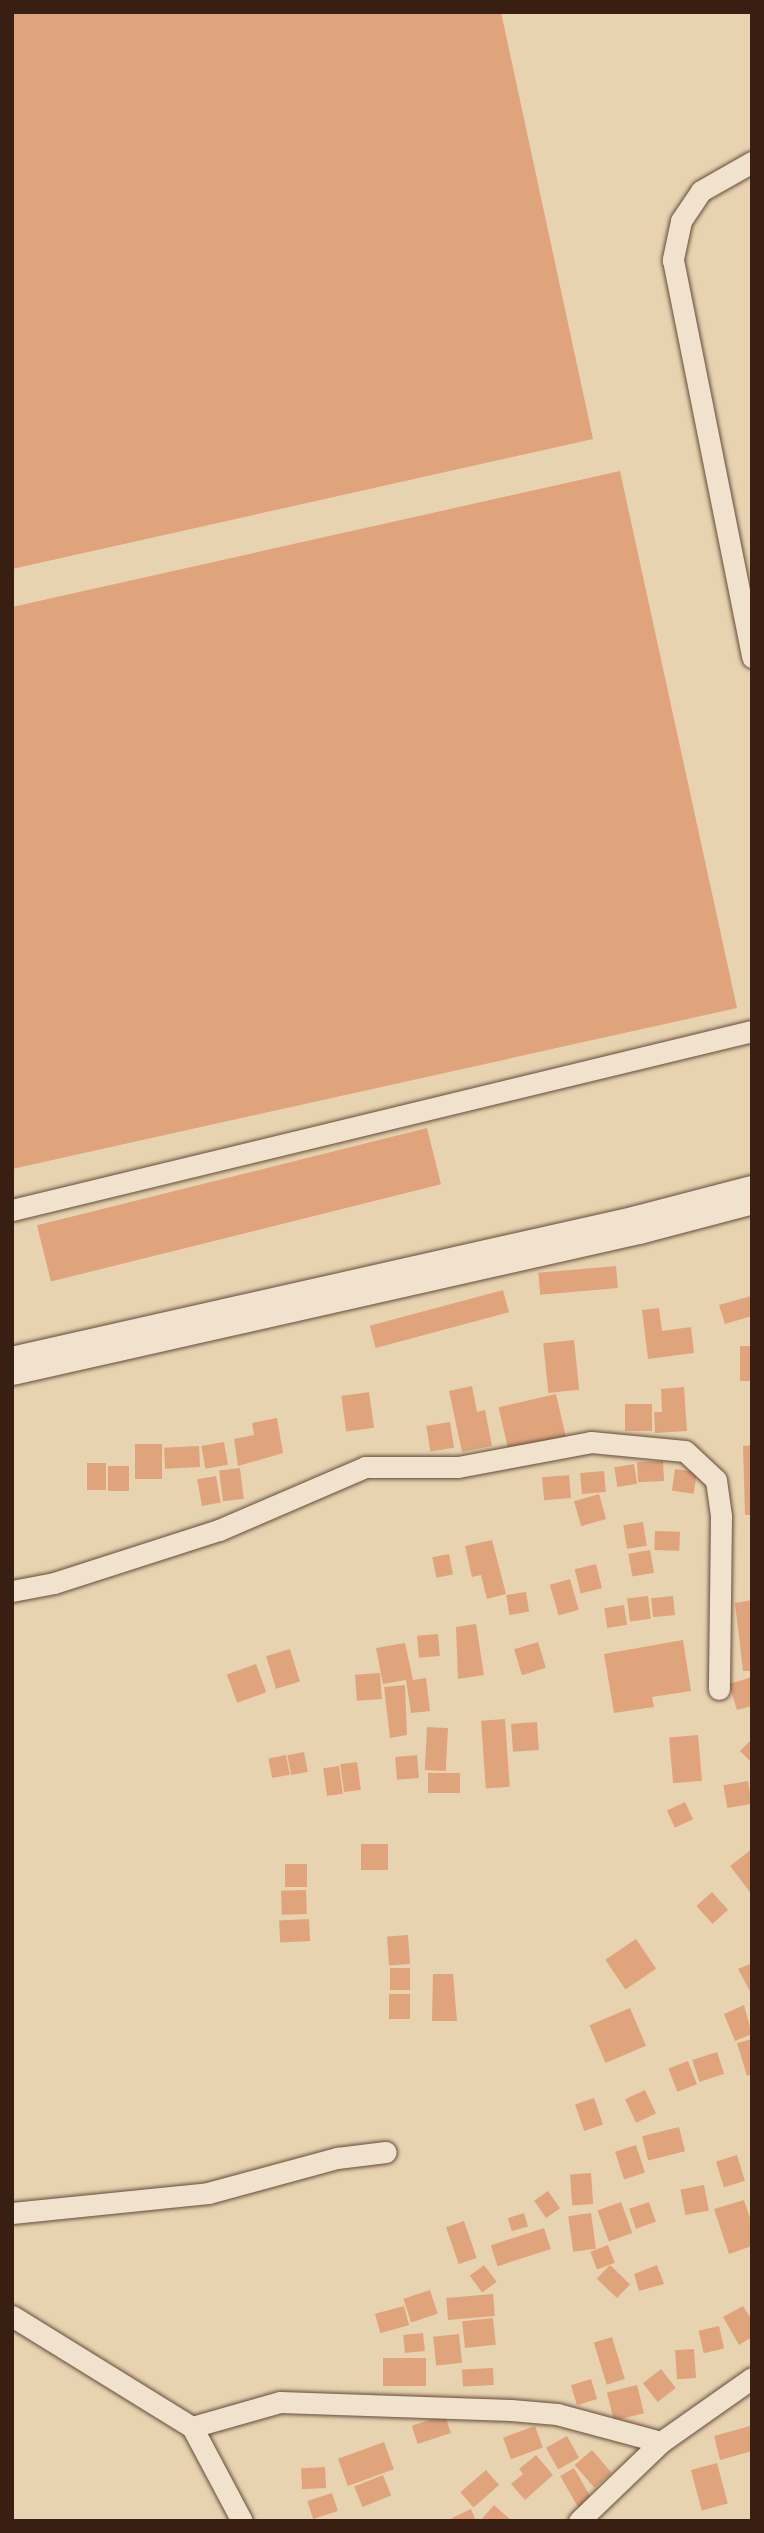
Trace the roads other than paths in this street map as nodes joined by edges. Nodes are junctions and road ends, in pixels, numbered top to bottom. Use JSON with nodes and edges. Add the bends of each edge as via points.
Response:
{"nodes":[{"id":1,"x":752,"y":162,"type":"edge"},
{"id":2,"x":752,"y":657,"type":"edge"},
{"id":3,"x":752,"y":1031,"type":"edge"},
{"id":4,"x":752,"y":1195,"type":"edge"},
{"id":5,"x":12,"y":1210,"type":"edge"},
{"id":6,"x":12,"y":1366,"type":"edge"},
{"id":7,"x":12,"y":1591,"type":"edge"},
{"id":8,"x":719,"y":1689,"type":"dead end"},
{"id":9,"x":386,"y":2152,"type":"dead end"},
{"id":10,"x":12,"y":2213,"type":"edge"},
{"id":11,"x":12,"y":2316,"type":"edge"},
{"id":12,"x":752,"y":2378,"type":"edge"},
{"id":13,"x":192,"y":2427,"type":"junction"},
{"id":14,"x":661,"y":2442,"type":"junction"},
{"id":15,"x":242,"y":2521,"type":"edge"},
{"id":16,"x":579,"y":2521,"type":"edge"}],
"edges":[{"from":1,"to":2,"type":"lane","via":[[701,191],[681,221],[673,260]]},
{"from":3,"to":5,"type":"lane"},
{"from":4,"to":6,"type":"street","via":[[638,1226]]},
{"from":7,"to":8,"type":"lane","via":[[54,1583],[219,1530],[365,1467],[458,1467],[591,1442],[685,1451],[716,1480],[721,1517]]},
{"from":9,"to":10,"type":"lane","via":[[337,2158],[208,2193]]},
{"from":11,"to":13,"type":"lane"},
{"from":12,"to":14,"type":"lane"},
{"from":13,"to":14,"type":"lane","via":[[280,2402],[557,2414]]},
{"from":13,"to":15,"type":"lane"},
{"from":14,"to":16,"type":"lane"}]}
